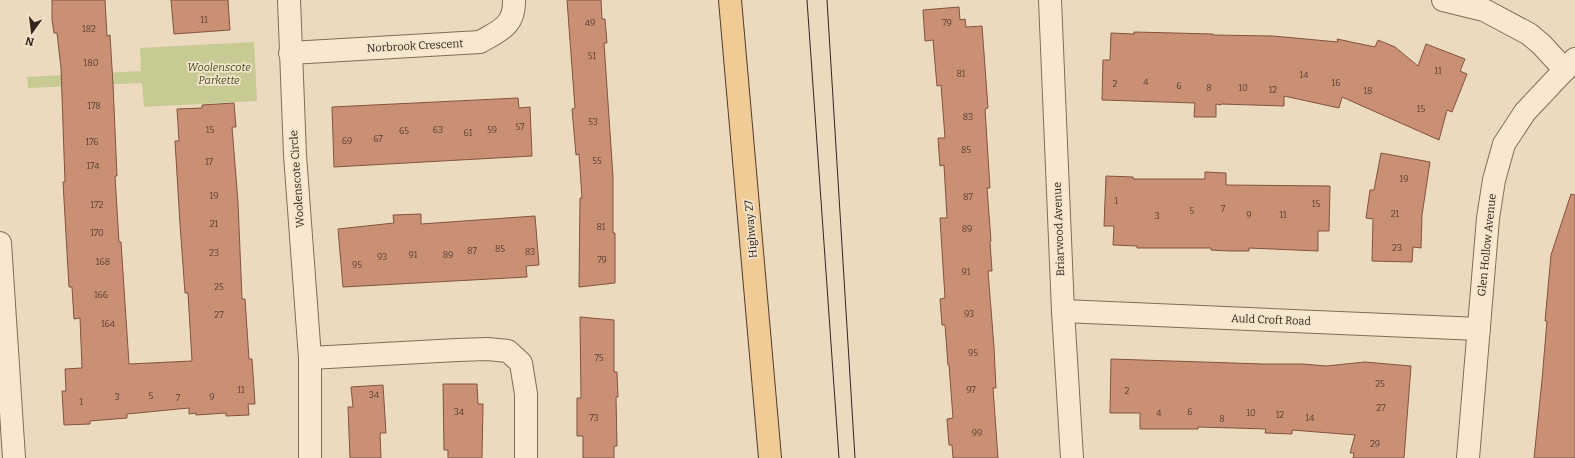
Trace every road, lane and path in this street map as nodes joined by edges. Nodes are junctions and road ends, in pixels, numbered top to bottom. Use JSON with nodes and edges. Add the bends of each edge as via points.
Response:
{"nodes":[{"id":1,"x":288,"y":0,"type":"edge"},
{"id":2,"x":514,"y":0,"type":"edge"},
{"id":3,"x":730,"y":0,"type":"edge"},
{"id":4,"x":1050,"y":0,"type":"edge"},
{"id":5,"x":1443,"y":0,"type":"edge"},
{"id":6,"x":290,"y":53,"type":"junction"},
{"id":7,"x":1570,"y":64,"type":"edge"},
{"id":8,"x":0,"y":243,"type":"edge"},
{"id":9,"x":1063,"y":311,"type":"junction"},
{"id":10,"x":1479,"y":329,"type":"junction"},
{"id":11,"x":310,"y":358,"type":"junction"},
{"id":12,"x":14,"y":458,"type":"edge"},
{"id":13,"x":310,"y":458,"type":"edge"},
{"id":14,"x":526,"y":458,"type":"edge"},
{"id":15,"x":770,"y":458,"type":"edge"},
{"id":16,"x":1072,"y":458,"type":"edge"},
{"id":17,"x":1468,"y":458,"type":"edge"}],
"edges":[{"from":1,"to":6,"type":"street","name":"Woolenscote Circle"},
{"from":2,"to":6,"type":"street","name":"Norbrook Crescent","via":[[514,9],[505,28],[480,42]]},
{"from":3,"to":15,"type":"main road","name":"Highway 27"},
{"from":4,"to":9,"type":"street","name":"Briarwood Avenue"},
{"from":5,"to":7,"type":"street","via":[[1484,10],[1529,34]]},
{"from":6,"to":11,"type":"street","name":"Woolenscote Circle"},
{"from":7,"to":10,"type":"street","name":"Glen Hollow Avenue","via":[[1525,112],[1504,144],[1494,180],[1488,218]]},
{"from":8,"to":12,"type":"street"},
{"from":9,"to":10,"type":"street","name":"Auld Croft Road"},
{"from":9,"to":16,"type":"street","name":"Briarwood Avenue"},
{"from":10,"to":17,"type":"street","name":"Glen Hollow Avenue"},
{"from":11,"to":13,"type":"street","name":"Woolenscote Circle"},
{"from":11,"to":14,"type":"street","via":[[457,350],[508,351],[521,363],[526,394]]}]}
